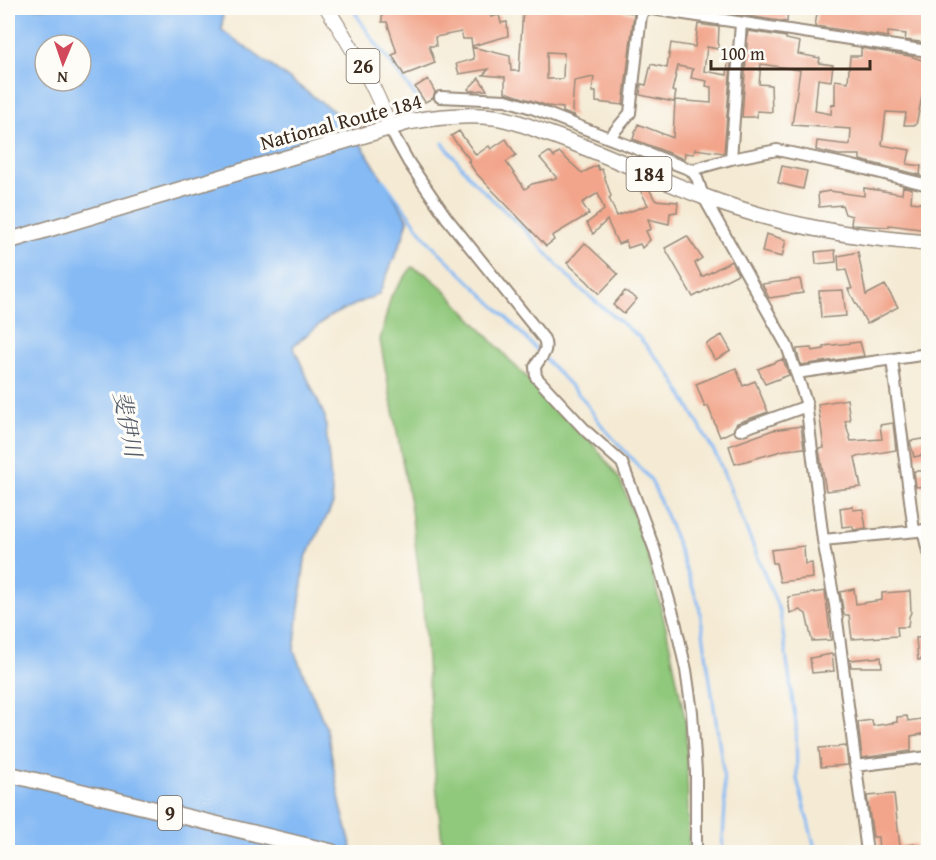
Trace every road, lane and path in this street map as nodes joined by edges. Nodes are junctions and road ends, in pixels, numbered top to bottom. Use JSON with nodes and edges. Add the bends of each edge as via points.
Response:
{"nodes":[{"id":1,"x":327,"y":8,"type":"edge"},
{"id":2,"x":645,"y":8,"type":"edge"},
{"id":3,"x":741,"y":23,"type":"junction"},
{"id":4,"x":928,"y":51,"type":"edge"},
{"id":5,"x":441,"y":97,"type":"dead end"},
{"id":6,"x":390,"y":129,"type":"junction"},
{"id":7,"x":609,"y":138,"type":"junction"},
{"id":8,"x":731,"y":159,"type":"junction"},
{"id":9,"x":691,"y":170,"type":"junction"},
{"id":10,"x":928,"y":185,"type":"edge"},
{"id":11,"x":703,"y":196,"type":"junction"},
{"id":12,"x":8,"y":241,"type":"edge"},
{"id":13,"x":928,"y":243,"type":"edge"},
{"id":14,"x":928,"y":354,"type":"edge"},
{"id":15,"x":892,"y":360,"type":"junction"},
{"id":16,"x":796,"y":373,"type":"junction"},
{"id":17,"x":807,"y":406,"type":"junction"},
{"id":18,"x":740,"y":430,"type":"dead end"},
{"id":19,"x":922,"y":530,"type":"edge"},
{"id":20,"x":823,"y":540,"type":"junction"},
{"id":21,"x":928,"y":552,"type":"edge"},
{"id":22,"x":928,"y":757,"type":"edge"},
{"id":23,"x":855,"y":766,"type":"junction"},
{"id":24,"x":8,"y":774,"type":"edge"},
{"id":25,"x":332,"y":852,"type":"edge"},
{"id":26,"x":696,"y":852,"type":"edge"},
{"id":27,"x":867,"y":852,"type":"edge"}],
"edges":[{"from":1,"to":6,"type":"main road","number":"26","via":[[368,75]]},
{"from":2,"to":3,"type":"street"},
{"from":2,"to":7,"type":"street","via":[[630,113]]},
{"from":3,"to":4,"type":"street"},
{"from":3,"to":8,"type":"street"},
{"from":5,"to":7,"type":"street","via":[[506,100]]},
{"from":6,"to":11,"type":"highway","name":"National Route 184","number":"184","via":[[426,119],[495,117],[580,145]]},
{"from":6,"to":12,"type":"highway","name":"National Route 184","number":"184"},
{"from":6,"to":26,"type":"street","via":[[446,217],[544,339],[547,349],[535,367],[536,377],[622,463],[654,548],[686,670],[696,772]]},
{"from":7,"to":9,"type":"street"},
{"from":8,"to":9,"type":"street"},
{"from":8,"to":10,"type":"street","via":[[777,150]]},
{"from":9,"to":11,"type":"street"},
{"from":11,"to":13,"type":"highway","name":"National Route 184","number":"184","via":[[822,231]]},
{"from":11,"to":16,"type":"street","via":[[787,346]]},
{"from":14,"to":15,"type":"street"},
{"from":15,"to":16,"type":"street"},
{"from":15,"to":19,"type":"street"},
{"from":16,"to":17,"type":"street"},
{"from":17,"to":18,"type":"street"},
{"from":17,"to":20,"type":"street"},
{"from":19,"to":20,"type":"street"},
{"from":19,"to":21,"type":"street"},
{"from":20,"to":23,"type":"street"},
{"from":22,"to":23,"type":"street"},
{"from":23,"to":27,"type":"street"},
{"from":24,"to":25,"type":"highway","number":"9"}]}
